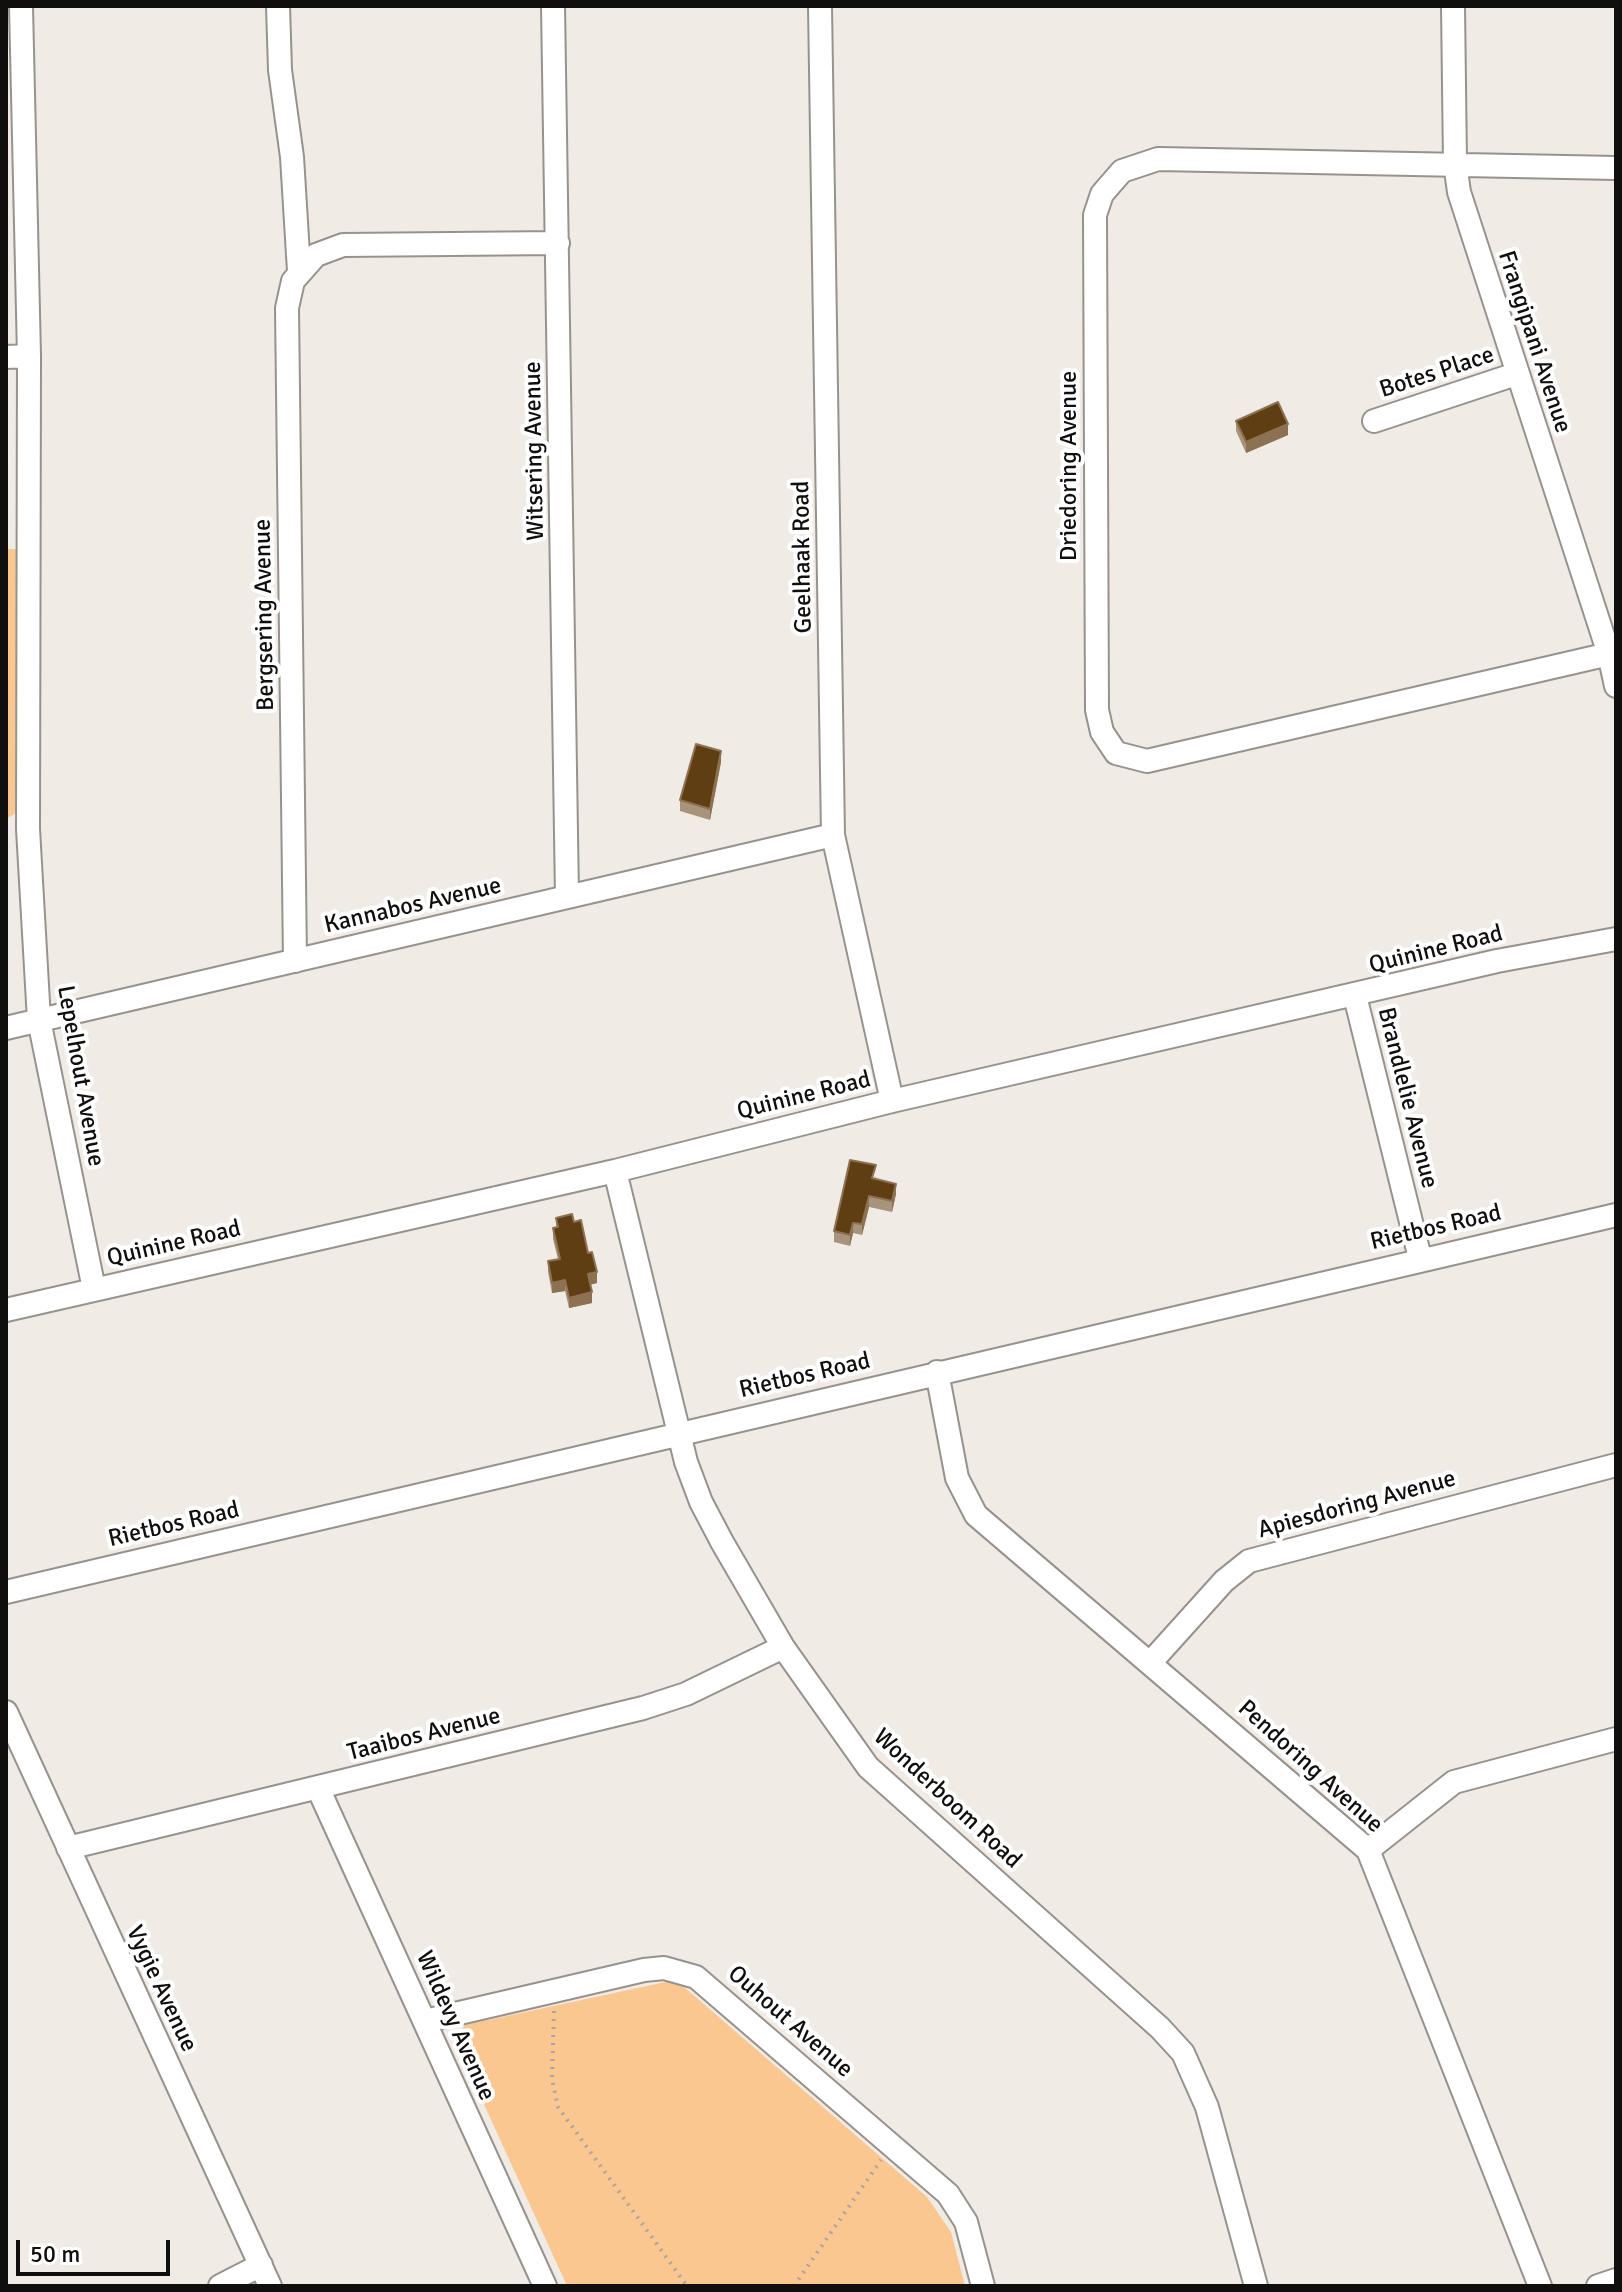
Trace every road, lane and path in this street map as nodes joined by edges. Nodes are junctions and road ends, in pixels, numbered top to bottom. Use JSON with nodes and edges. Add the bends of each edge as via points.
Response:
{"nodes":[{"id":1,"x":21,"y":6,"type":"edge"},
{"id":2,"x":278,"y":6,"type":"edge"},
{"id":3,"x":553,"y":6,"type":"edge"},
{"id":4,"x":820,"y":6,"type":"edge"},
{"id":5,"x":1453,"y":6,"type":"edge"},
{"id":6,"x":1455,"y":163,"type":"junction"},
{"id":7,"x":1616,"y":168,"type":"edge"},
{"id":8,"x":558,"y":243,"type":"junction"},
{"id":9,"x":299,"y":271,"type":"junction"},
{"id":10,"x":17,"y":356,"type":"edge"},
{"id":11,"x":1516,"y":374,"type":"junction"},
{"id":12,"x":1374,"y":421,"type":"dead end"},
{"id":13,"x":1609,"y":654,"type":"junction"},
{"id":14,"x":1616,"y":686,"type":"edge"},
{"id":15,"x":17,"y":829,"type":"edge"},
{"id":16,"x":833,"y":835,"type":"junction"},
{"id":17,"x":567,"y":896,"type":"junction"},
{"id":18,"x":1616,"y":939,"type":"edge"},
{"id":19,"x":295,"y":961,"type":"junction"},
{"id":20,"x":1355,"y":996,"type":"junction"},
{"id":21,"x":39,"y":1020,"type":"junction"},
{"id":22,"x":6,"y":1028,"type":"edge"},
{"id":23,"x":892,"y":1101,"type":"junction"},
{"id":24,"x":615,"y":1171,"type":"junction"},
{"id":25,"x":1616,"y":1215,"type":"edge"},
{"id":26,"x":1420,"y":1258,"type":"junction"},
{"id":27,"x":94,"y":1289,"type":"junction"},
{"id":28,"x":6,"y":1310,"type":"edge"},
{"id":29,"x":937,"y":1372,"type":"junction"},
{"id":30,"x":678,"y":1432,"type":"junction"},
{"id":31,"x":1616,"y":1465,"type":"edge"},
{"id":32,"x":6,"y":1592,"type":"edge"},
{"id":33,"x":783,"y":1647,"type":"junction"},
{"id":34,"x":1151,"y":1662,"type":"junction"},
{"id":35,"x":6,"y":1712,"type":"edge"},
{"id":36,"x":1616,"y":1739,"type":"edge"},
{"id":37,"x":318,"y":1788,"type":"junction"},
{"id":38,"x":68,"y":1848,"type":"junction"},
{"id":39,"x":1368,"y":1850,"type":"junction"},
{"id":40,"x":555,"y":1991,"type":"junction"},
{"id":41,"x":425,"y":2021,"type":"junction"},
{"id":42,"x":891,"y":2144,"type":"junction"},
{"id":43,"x":261,"y":2265,"type":"junction"},
{"id":44,"x":1616,"y":2280,"type":"edge"},
{"id":45,"x":220,"y":2286,"type":"edge"},
{"id":46,"x":270,"y":2286,"type":"edge"},
{"id":47,"x":545,"y":2286,"type":"edge"},
{"id":48,"x":687,"y":2286,"type":"edge"},
{"id":49,"x":794,"y":2286,"type":"edge"},
{"id":50,"x":983,"y":2286,"type":"edge"},
{"id":51,"x":1256,"y":2286,"type":"edge"},
{"id":52,"x":1540,"y":2286,"type":"edge"},
{"id":53,"x":1598,"y":2286,"type":"edge"}],
"edges":[{"from":1,"to":10,"type":"street","name":"Lepelhout Avenue"},
{"from":2,"to":9,"type":"street","name":"Bergsering Avenue"},
{"from":3,"to":8,"type":"street","name":"Witsering Avenue"},
{"from":4,"to":16,"type":"street","name":"Geelhaak Road"},
{"from":5,"to":6,"type":"street","name":"Frangipani Avenue"},
{"from":6,"to":7,"type":"street","name":"Driedoring Avenue"},
{"from":6,"to":11,"type":"street","name":"Frangipani Avenue","via":[[1459,192]]},
{"from":6,"to":13,"type":"street","name":"Driedoring Avenue","via":[[1158,159],[1122,171],[1102,194],[1095,215],[1097,710],[1102,732],[1116,753],[1147,761]]},
{"from":8,"to":9,"type":"street","via":[[343,245],[316,255]]},
{"from":8,"to":17,"type":"street","name":"Witsering Avenue"},
{"from":9,"to":19,"type":"street","name":"Bergsering Avenue","via":[[287,308]]},
{"from":10,"to":15,"type":"street","name":"Lepelhout Avenue"},
{"from":11,"to":12,"type":"street","name":"Botes Place"},
{"from":11,"to":13,"type":"street","name":"Frangipani Avenue"},
{"from":13,"to":14,"type":"street","name":"Frangipani Avenue"},
{"from":15,"to":21,"type":"street","name":"Lepelhout Avenue"},
{"from":16,"to":17,"type":"street","name":"Kannabos Avenue"},
{"from":16,"to":23,"type":"street","name":"Geelhaak Road"},
{"from":17,"to":19,"type":"street","name":"Kannabos Avenue"},
{"from":18,"to":20,"type":"street","name":"Quinine Road"},
{"from":19,"to":21,"type":"street","name":"Kannabos Avenue"},
{"from":20,"to":23,"type":"street","name":"Quinine Road"},
{"from":20,"to":26,"type":"street","name":"Brandlelie Avenue"},
{"from":21,"to":22,"type":"street","name":"Kannabos Avenue"},
{"from":21,"to":27,"type":"street","name":"Lepelhout Avenue"},
{"from":23,"to":24,"type":"street","name":"Quinine Road"},
{"from":24,"to":27,"type":"street","name":"Quinine Road"},
{"from":24,"to":30,"type":"street","name":"Wonderboom Road"},
{"from":25,"to":26,"type":"street","name":"Rietbos Road"},
{"from":26,"to":29,"type":"street","name":"Rietbos Road"},
{"from":27,"to":28,"type":"street","name":"Quinine Road"},
{"from":29,"to":30,"type":"street","name":"Rietbos Road"},
{"from":29,"to":34,"type":"street","name":"Pendoring Avenue","via":[[957,1478],[976,1515]]},
{"from":30,"to":32,"type":"street","name":"Rietbos Road"},
{"from":30,"to":33,"type":"street","name":"Wonderboom Road","via":[[701,1502]]},
{"from":31,"to":34,"type":"street","name":"Apiesdoring Avenue","via":[[1249,1561],[1224,1581]]},
{"from":33,"to":37,"type":"street","name":"Taaibos Avenue","via":[[656,1704]]},
{"from":33,"to":51,"type":"street","name":"Wonderboom Road","via":[[868,1767],[1183,2053],[1207,2107]]},
{"from":34,"to":39,"type":"street","name":"Pendoring Avenue"},
{"from":35,"to":38,"type":"street","name":"Vygie Avenue"},
{"from":36,"to":39,"type":"street","via":[[1454,1782]]},
{"from":37,"to":38,"type":"street","name":"Taaibos Avenue"},
{"from":37,"to":41,"type":"street","name":"Wildevy Avenue"},
{"from":38,"to":43,"type":"street","name":"Vygie Avenue"},
{"from":39,"to":52,"type":"street","name":"Pendoring Avenue"},
{"from":40,"to":41,"type":"street","name":"Ouhout Avenue"},
{"from":40,"to":42,"type":"street","name":"Ouhout Avenue","via":[[654,1968],[696,1977]]},
{"from":40,"to":48,"type":"path","via":[[552,2079],[558,2107]]},
{"from":41,"to":47,"type":"street","name":"Wildevy Avenue"},
{"from":42,"to":49,"type":"path"},
{"from":42,"to":50,"type":"street","name":"Ouhout Avenue","via":[[957,2205]]},
{"from":43,"to":45,"type":"street"},
{"from":43,"to":46,"type":"street","name":"Vygie Avenue"},
{"from":44,"to":53,"type":"street"}]}
